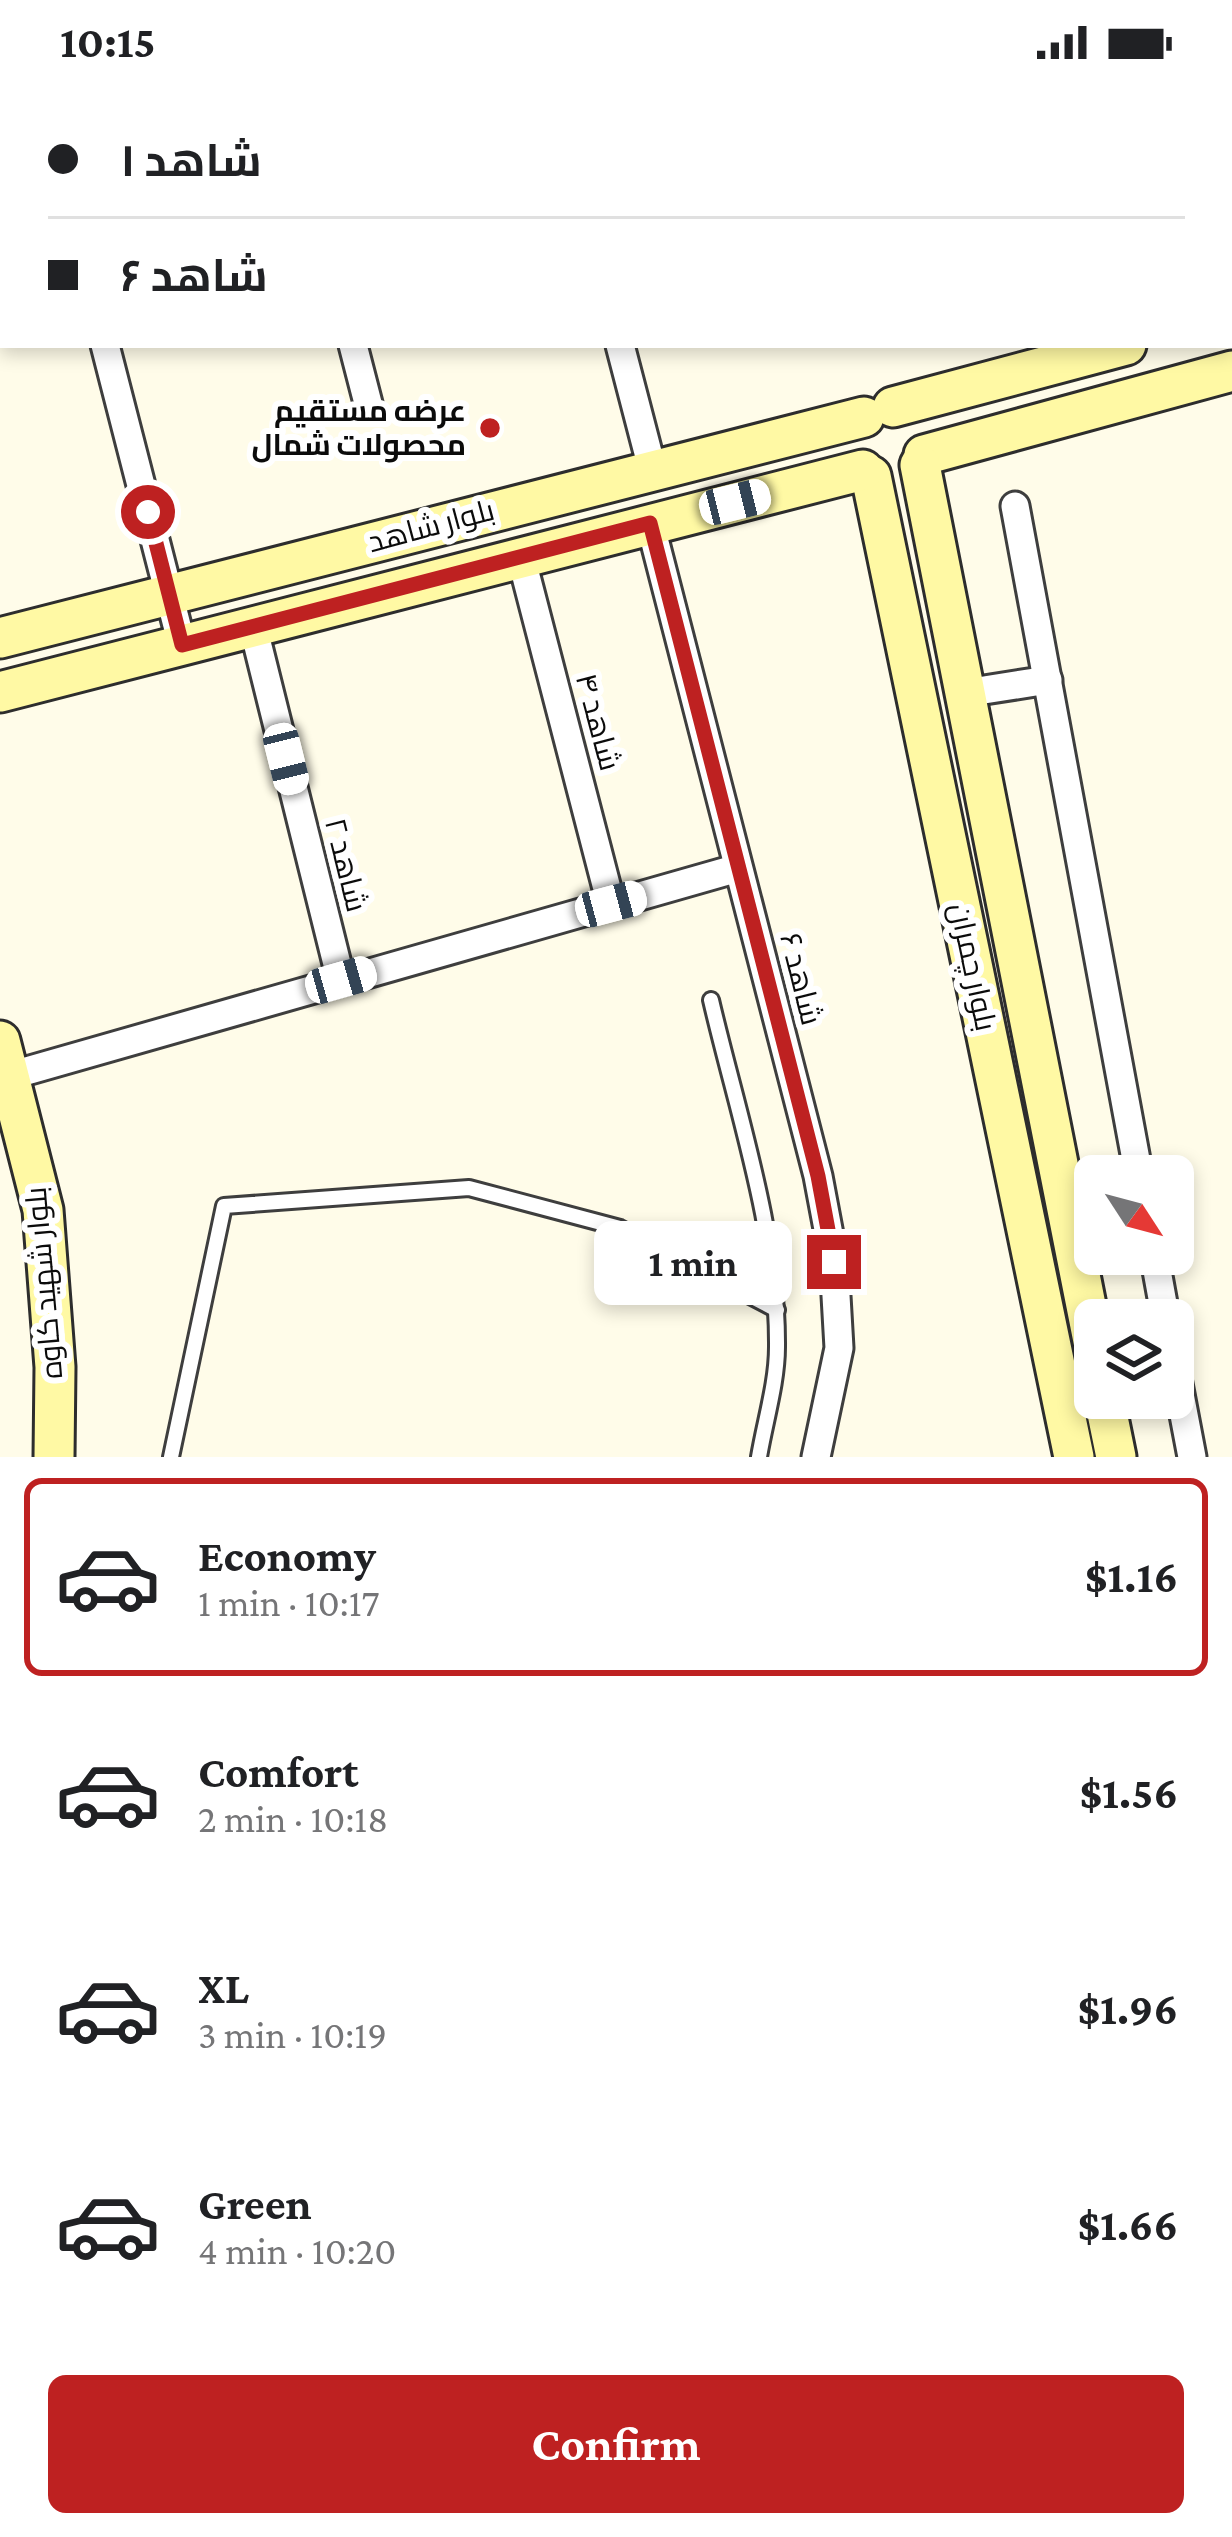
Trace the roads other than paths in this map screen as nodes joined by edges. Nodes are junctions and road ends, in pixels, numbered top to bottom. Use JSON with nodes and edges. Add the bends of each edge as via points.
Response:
{"nodes":[{"id":1,"x":106,"y":348,"type":"edge"},
{"id":2,"x":354,"y":348,"type":"edge"},
{"id":3,"x":621,"y":348,"type":"edge"},
{"id":4,"x":1115,"y":348,"type":"edge"},
{"id":5,"x":1232,"y":370,"type":"edge"},
{"id":6,"x":369,"y":407,"type":"dead end"},
{"id":7,"x":878,"y":412,"type":"junction"},
{"id":8,"x":922,"y":459,"type":"junction"},
{"id":9,"x":652,"y":468,"type":"junction"},
{"id":10,"x":867,"y":473,"type":"junction"},
{"id":11,"x":1015,"y":506,"type":"dead end"},
{"id":12,"x":650,"y":523,"type":"junction"},
{"id":13,"x":520,"y":556,"type":"junction"},
{"id":14,"x":169,"y":594,"type":"junction"},
{"id":15,"x":253,"y":626,"type":"junction"},
{"id":16,"x":0,"y":638,"type":"edge"},
{"id":17,"x":182,"y":645,"type":"junction"},
{"id":18,"x":1048,"y":680,"type":"junction"},
{"id":19,"x":0,"y":692,"type":"edge"},
{"id":20,"x":965,"y":693,"type":"junction"},
{"id":21,"x":739,"y":868,"type":"junction"},
{"id":22,"x":611,"y":904,"type":"junction"},
{"id":23,"x":341,"y":980,"type":"junction"},
{"id":24,"x":711,"y":1000,"type":"dead end"},
{"id":25,"x":4,"y":1058,"type":"edge"},
{"id":26,"x":1135,"y":1155,"type":"edge"},
{"id":27,"x":1074,"y":1243,"type":"edge"},
{"id":28,"x":1074,"y":1253,"type":"edge"},
{"id":29,"x":1034,"y":1260,"type":"junction"},
{"id":30,"x":776,"y":1310,"type":"junction"},
{"id":31,"x":1108,"y":1419,"type":"edge"},
{"id":32,"x":1185,"y":1419,"type":"edge"},
{"id":33,"x":54,"y":1457,"type":"edge"},
{"id":34,"x":171,"y":1457,"type":"edge"},
{"id":35,"x":759,"y":1457,"type":"edge"},
{"id":36,"x":816,"y":1457,"type":"edge"},
{"id":37,"x":1075,"y":1457,"type":"edge"},
{"id":38,"x":1116,"y":1457,"type":"edge"},
{"id":39,"x":1192,"y":1457,"type":"edge"}],
"edges":[{"from":1,"to":14,"type":"street"},
{"from":2,"to":6,"type":"street"},
{"from":3,"to":9,"type":"street"},
{"from":4,"to":7,"type":"main road","name":"بلوار شاهد"},
{"from":5,"to":8,"type":"main road"},
{"from":7,"to":8,"type":"main road","via":[[920,423]]},
{"from":7,"to":9,"type":"main road","name":"بلوار شاهد"},
{"from":7,"to":10,"type":"main road","via":[[852,443]]},
{"from":8,"to":10,"type":"main road","via":[[903,478]]},
{"from":8,"to":20,"type":"main road","name":"بلوار چمران"},
{"from":9,"to":14,"type":"main road","name":"بلوار شاهد"},
{"from":10,"to":12,"type":"main road","name":"بلوار شاهد"},
{"from":10,"to":29,"type":"main road","name":"بلوار چمران"},
{"from":11,"to":18,"type":"street"},
{"from":12,"to":13,"type":"main road","name":"بلوار شاهد"},
{"from":12,"to":21,"type":"street","name":"شاهد ۶"},
{"from":13,"to":15,"type":"main road","name":"بلوار شاهد"},
{"from":13,"to":22,"type":"street","name":"شاهد ۴"},
{"from":14,"to":16,"type":"main road","name":"بلوار شاهد"},
{"from":14,"to":17,"type":"street"},
{"from":15,"to":17,"type":"main road","name":"بلوار شاهد"},
{"from":15,"to":23,"type":"street","name":"شاهد ۲"},
{"from":17,"to":19,"type":"main road","name":"بلوار شاهد"},
{"from":18,"to":20,"type":"street"},
{"from":18,"to":26,"type":"street"},
{"from":20,"to":27,"type":"main road","name":"بلوار چمران"},
{"from":21,"to":22,"type":"street"},
{"from":21,"to":36,"type":"street","name":"شاهد ۶","via":[[834,1262],[838,1348]]},
{"from":22,"to":23,"type":"street"},
{"from":23,"to":25,"type":"street"},
{"from":24,"to":30,"type":"lane","via":[[770,1250]]},
{"from":25,"to":33,"type":"main road","name":"بلوار شهید کاوه","via":[[43,1210]]},
{"from":28,"to":29,"type":"main road"},
{"from":29,"to":37,"type":"main road","name":"بلوار چمران"},
{"from":30,"to":34,"type":"lane","via":[[620,1228],[469,1188],[224,1206]]},
{"from":30,"to":35,"type":"lane","via":[[778,1353]]},
{"from":31,"to":38,"type":"main road"},
{"from":32,"to":39,"type":"street"}]}
